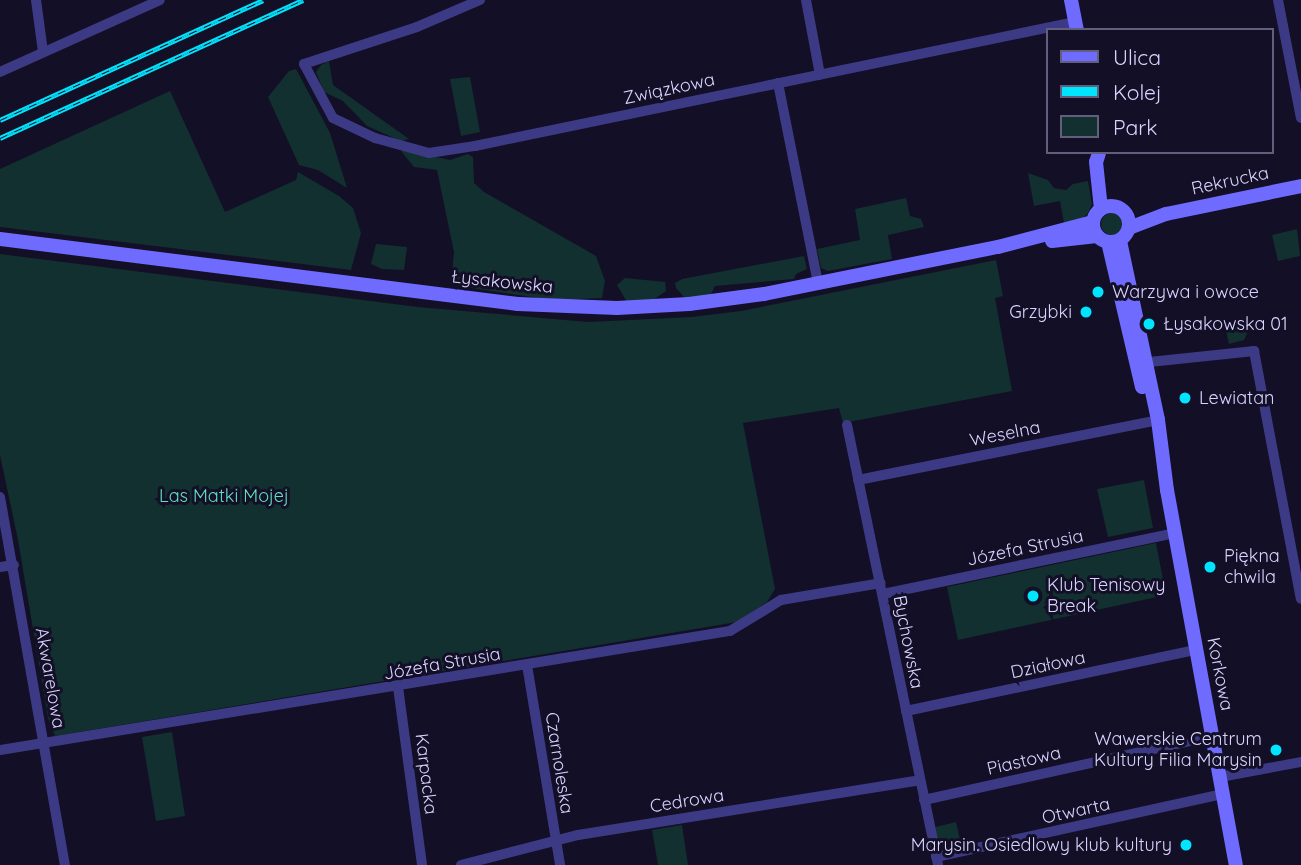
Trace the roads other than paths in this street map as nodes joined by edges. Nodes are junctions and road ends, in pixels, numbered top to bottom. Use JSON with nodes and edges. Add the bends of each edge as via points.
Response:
{"nodes":[{"id":1,"x":36,"y":0,"type":"edge"},
{"id":2,"x":160,"y":0,"type":"edge"},
{"id":3,"x":480,"y":0,"type":"edge"},
{"id":4,"x":806,"y":0,"type":"edge"},
{"id":5,"x":1071,"y":0,"type":"edge"},
{"id":6,"x":1278,"y":0,"type":"edge"},
{"id":7,"x":1076,"y":26,"type":"edge"},
{"id":8,"x":1046,"y":32,"type":"edge"},
{"id":9,"x":43,"y":52,"type":"junction"},
{"id":10,"x":0,"y":72,"type":"edge"},
{"id":11,"x":820,"y":75,"type":"junction"},
{"id":12,"x":778,"y":83,"type":"junction"},
{"id":13,"x":1301,"y":118,"type":"edge"},
{"id":14,"x":1099,"y":154,"type":"edge"},
{"id":15,"x":1099,"y":154,"type":"edge"},
{"id":16,"x":1301,"y":186,"type":"edge"},
{"id":17,"x":1125,"y":217,"type":"junction"},
{"id":18,"x":1104,"y":230,"type":"junction"},
{"id":19,"x":0,"y":240,"type":"edge"},
{"id":20,"x":818,"y":284,"type":"junction"},
{"id":21,"x":1141,"y":363,"type":"junction"},
{"id":22,"x":1154,"y":421,"type":"junction"},
{"id":23,"x":847,"y":425,"type":"dead end"},
{"id":24,"x":858,"y":480,"type":"junction"},
{"id":25,"x":0,"y":497,"type":"edge"},
{"id":26,"x":1175,"y":533,"type":"junction"},
{"id":27,"x":14,"y":565,"type":"junction"},
{"id":28,"x":0,"y":567,"type":"edge"},
{"id":29,"x":882,"y":588,"type":"junction"},
{"id":30,"x":1301,"y":599,"type":"edge"},
{"id":31,"x":1196,"y":650,"type":"junction"},
{"id":32,"x":527,"y":665,"type":"junction"},
{"id":33,"x":398,"y":687,"type":"junction"},
{"id":34,"x":906,"y":711,"type":"junction"},
{"id":35,"x":1212,"y":736,"type":"junction"},
{"id":36,"x":46,"y":743,"type":"junction"},
{"id":37,"x":0,"y":750,"type":"edge"},
{"id":38,"x":1301,"y":762,"type":"edge"},
{"id":39,"x":1220,"y":777,"type":"junction"},
{"id":40,"x":920,"y":780,"type":"junction"},
{"id":41,"x":1223,"y":794,"type":"junction"},
{"id":42,"x":924,"y":800,"type":"junction"},
{"id":43,"x":555,"y":840,"type":"junction"},
{"id":44,"x":937,"y":861,"type":"edge"},
{"id":45,"x":65,"y":865,"type":"edge"},
{"id":46,"x":422,"y":865,"type":"edge"},
{"id":47,"x":461,"y":865,"type":"edge"},
{"id":48,"x":559,"y":865,"type":"edge"},
{"id":49,"x":1237,"y":865,"type":"edge"}],
"edges":[{"from":1,"to":9,"type":"street"},
{"from":2,"to":9,"type":"street"},
{"from":3,"to":12,"type":"street","name":"Związkowa","via":[[417,27],[304,64],[333,118],[375,138],[429,153]]},
{"from":4,"to":11,"type":"street"},
{"from":5,"to":7,"type":"street"},
{"from":6,"to":13,"type":"street"},
{"from":8,"to":11,"type":"street","name":"Związkowa"},
{"from":9,"to":10,"type":"street"},
{"from":11,"to":12,"type":"street","name":"Związkowa"},
{"from":12,"to":20,"type":"street"},
{"from":14,"to":17,"type":"street","name":"Korkowa"},
{"from":15,"to":18,"type":"street","name":"Korkowa"},
{"from":16,"to":17,"type":"street","name":"Rekrucka","via":[[1166,214]]},
{"from":17,"to":18,"type":"street","name":"Rekrucka"},
{"from":17,"to":18,"type":"street"},
{"from":18,"to":20,"type":"street","name":"Łysakowska"},
{"from":18,"to":21,"type":"street","name":"Korkowa"},
{"from":19,"to":20,"type":"street","name":"Łysakowska","via":[[550,306],[660,306]]},
{"from":21,"to":22,"type":"street","name":"Korkowa"},
{"from":21,"to":30,"type":"street","via":[[1254,351]]},
{"from":22,"to":24,"type":"street","name":"Weselna"},
{"from":22,"to":26,"type":"street","name":"Korkowa"},
{"from":23,"to":24,"type":"street","name":"Bychowska"},
{"from":24,"to":29,"type":"street","name":"Bychowska"},
{"from":25,"to":27,"type":"street","name":"Akwarelowa"},
{"from":26,"to":29,"type":"street","name":"Józefa Strusia"},
{"from":26,"to":31,"type":"street","name":"Korkowa"},
{"from":27,"to":28,"type":"street"},
{"from":27,"to":36,"type":"street","name":"Akwarelowa"},
{"from":29,"to":32,"type":"street","name":"Józefa Strusia","via":[[781,600],[730,631]]},
{"from":29,"to":34,"type":"street","name":"Bychowska"},
{"from":31,"to":34,"type":"street","name":"Działowa"},
{"from":31,"to":35,"type":"street","name":"Korkowa"},
{"from":32,"to":33,"type":"street","name":"Józefa Strusia"},
{"from":32,"to":43,"type":"street","name":"Czarnoleska"},
{"from":33,"to":36,"type":"street","name":"Józefa Strusia"},
{"from":33,"to":46,"type":"street","name":"Karpacka"},
{"from":34,"to":40,"type":"street","name":"Bychowska"},
{"from":35,"to":39,"type":"street","name":"Korkowa"},
{"from":35,"to":42,"type":"street","name":"Piastowa"},
{"from":36,"to":37,"type":"street","name":"Józefa Strusia"},
{"from":36,"to":45,"type":"street","name":"Akwarelowa"},
{"from":38,"to":39,"type":"street"},
{"from":39,"to":41,"type":"street","name":"Korkowa"},
{"from":40,"to":42,"type":"street","name":"Bychowska"},
{"from":40,"to":43,"type":"street","name":"Cedrowa"},
{"from":41,"to":44,"type":"street","name":"Otwarta"},
{"from":41,"to":49,"type":"street","name":"Korkowa"},
{"from":42,"to":44,"type":"street","name":"Bychowska"},
{"from":43,"to":47,"type":"street","name":"Cedrowa"},
{"from":43,"to":48,"type":"street","name":"Czarnoleska"}]}
